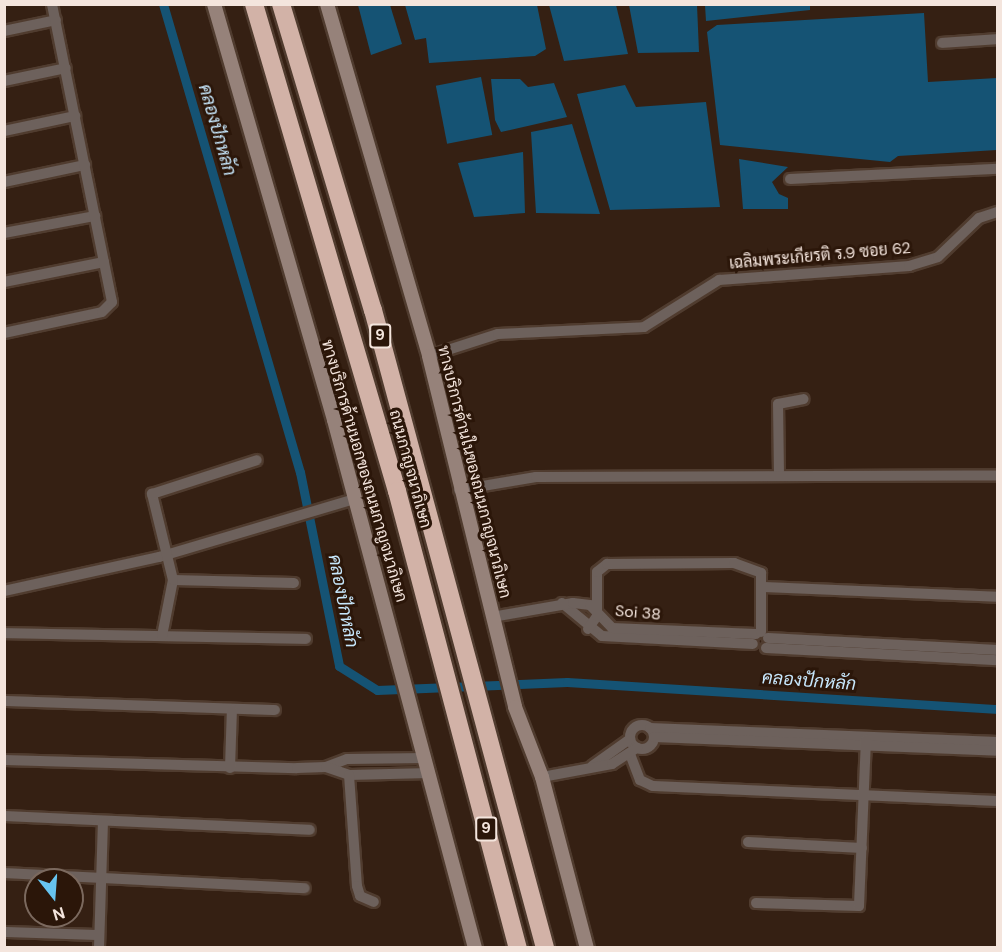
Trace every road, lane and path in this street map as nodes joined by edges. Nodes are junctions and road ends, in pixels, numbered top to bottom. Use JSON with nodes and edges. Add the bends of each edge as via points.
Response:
{"nodes":[{"id":1,"x":52,"y":4,"type":"edge"},
{"id":2,"x":214,"y":4,"type":"edge"},
{"id":3,"x":254,"y":4,"type":"edge"},
{"id":4,"x":281,"y":4,"type":"edge"},
{"id":5,"x":327,"y":4,"type":"edge"},
{"id":6,"x":56,"y":20,"type":"junction"},
{"id":7,"x":4,"y":31,"type":"edge"},
{"id":8,"x":998,"y":39,"type":"edge"},
{"id":9,"x":942,"y":43,"type":"dead end"},
{"id":10,"x":66,"y":68,"type":"junction"},
{"id":11,"x":4,"y":81,"type":"edge"},
{"id":12,"x":75,"y":116,"type":"junction"},
{"id":13,"x":4,"y":131,"type":"edge"},
{"id":14,"x":85,"y":165,"type":"junction"},
{"id":15,"x":998,"y":169,"type":"edge"},
{"id":16,"x":790,"y":179,"type":"dead end"},
{"id":17,"x":4,"y":182,"type":"edge"},
{"id":18,"x":997,"y":212,"type":"edge"},
{"id":19,"x":94,"y":216,"type":"junction"},
{"id":20,"x":4,"y":233,"type":"edge"},
{"id":21,"x":104,"y":262,"type":"junction"},
{"id":22,"x":4,"y":282,"type":"edge"},
{"id":23,"x":4,"y":333,"type":"edge"},
{"id":24,"x":429,"y":356,"type":"junction"},
{"id":25,"x":804,"y":399,"type":"dead end"},
{"id":26,"x":257,"y":460,"type":"dead end"},
{"id":27,"x":779,"y":474,"type":"junction"},
{"id":28,"x":998,"y":475,"type":"edge"},
{"id":29,"x":459,"y":490,"type":"junction"},
{"id":30,"x":355,"y":499,"type":"junction"},
{"id":31,"x":169,"y":554,"type":"junction"},
{"id":32,"x":172,"y":580,"type":"junction"},
{"id":33,"x":294,"y":583,"type":"dead end"},
{"id":34,"x":763,"y":587,"type":"junction"},
{"id":35,"x":4,"y":591,"type":"edge"},
{"id":36,"x":998,"y":597,"type":"edge"},
{"id":37,"x":562,"y":603,"type":"junction"},
{"id":38,"x":597,"y":616,"type":"junction"},
{"id":39,"x":492,"y":617,"type":"junction"},
{"id":40,"x":588,"y":628,"type":"junction"},
{"id":41,"x":4,"y":633,"type":"edge"},
{"id":42,"x":611,"y":633,"type":"junction"},
{"id":43,"x":162,"y":636,"type":"junction"},
{"id":44,"x":306,"y":639,"type":"dead end"},
{"id":45,"x":761,"y":639,"type":"junction"},
{"id":46,"x":998,"y":650,"type":"edge"},
{"id":47,"x":915,"y":651,"type":"junction"},
{"id":48,"x":998,"y":660,"type":"edge"},
{"id":49,"x":4,"y":701,"type":"edge"},
{"id":50,"x":232,"y":709,"type":"junction"},
{"id":51,"x":275,"y":710,"type":"dead end"},
{"id":52,"x":652,"y":733,"type":"junction"},
{"id":53,"x":866,"y":741,"type":"junction"},
{"id":54,"x":998,"y":742,"type":"edge"},
{"id":55,"x":632,"y":747,"type":"junction"},
{"id":56,"x":998,"y":752,"type":"edge"},
{"id":57,"x":426,"y":758,"type":"junction"},
{"id":58,"x":369,"y":759,"type":"junction"},
{"id":59,"x":4,"y":760,"type":"edge"},
{"id":60,"x":326,"y":767,"type":"junction"},
{"id":61,"x":230,"y":768,"type":"junction"},
{"id":62,"x":430,"y":773,"type":"junction"},
{"id":63,"x":370,"y":774,"type":"junction"},
{"id":64,"x":349,"y":775,"type":"junction"},
{"id":65,"x":542,"y":777,"type":"junction"},
{"id":66,"x":863,"y":795,"type":"junction"},
{"id":67,"x":998,"y":801,"type":"edge"},
{"id":68,"x":4,"y":816,"type":"edge"},
{"id":69,"x":103,"y":820,"type":"junction"},
{"id":70,"x":310,"y":830,"type":"dead end"},
{"id":71,"x":748,"y":842,"type":"dead end"},
{"id":72,"x":862,"y":848,"type":"junction"},
{"id":73,"x":4,"y":873,"type":"edge"},
{"id":74,"x":101,"y":878,"type":"junction"},
{"id":75,"x":305,"y":888,"type":"dead end"},
{"id":76,"x":374,"y":902,"type":"dead end"},
{"id":77,"x":756,"y":903,"type":"dead end"},
{"id":78,"x":4,"y":932,"type":"edge"},
{"id":79,"x":99,"y":935,"type":"junction"},
{"id":80,"x":99,"y":948,"type":"edge"},
{"id":81,"x":475,"y":948,"type":"edge"},
{"id":82,"x":518,"y":948,"type":"edge"},
{"id":83,"x":545,"y":948,"type":"edge"},
{"id":84,"x":587,"y":948,"type":"edge"}],
"edges":[{"from":1,"to":6,"type":"street"},
{"from":2,"to":30,"type":"main road","name":"ทางบริการด้านนอกของถนนกาญจนาภิเษก"},
{"from":3,"to":82,"type":"highway","name":"ถนนกาญจนาภิเษก","number":"9","via":[[348,317]]},
{"from":4,"to":83,"type":"highway","name":"ถนนกาญจนาภิเษก","number":"9","via":[[472,668]]},
{"from":5,"to":24,"type":"main road","name":"ทางบริการด้านในของถนนกาญจนาภิเษก"},
{"from":6,"to":7,"type":"street"},
{"from":6,"to":10,"type":"street"},
{"from":8,"to":9,"type":"street"},
{"from":10,"to":11,"type":"street"},
{"from":10,"to":12,"type":"street"},
{"from":12,"to":13,"type":"street"},
{"from":12,"to":14,"type":"street"},
{"from":14,"to":17,"type":"street"},
{"from":14,"to":19,"type":"street"},
{"from":15,"to":16,"type":"street"},
{"from":18,"to":24,"type":"street","name":"เฉลิมพระเกียรติ ร.9 ซอย 62","via":[[979,218],[938,257],[909,266],[719,280],[644,327],[498,334]]},
{"from":19,"to":20,"type":"street"},
{"from":19,"to":21,"type":"street"},
{"from":21,"to":22,"type":"street"},
{"from":21,"to":23,"type":"street","via":[[112,302],[108,310]]},
{"from":24,"to":29,"type":"main road","name":"ทางบริการด้านในของถนนกาญจนาภิเษก"},
{"from":25,"to":27,"type":"street","via":[[778,404]]},
{"from":26,"to":31,"type":"street","via":[[152,494]]},
{"from":27,"to":28,"type":"street"},
{"from":27,"to":29,"type":"street","via":[[536,477]]},
{"from":29,"to":39,"type":"main road","name":"ทางบริการด้านในของถนนกาญจนาภิเษก"},
{"from":30,"to":31,"type":"street"},
{"from":30,"to":57,"type":"main road","name":"ทางบริการด้านนอกของถนนกาญจนาภิเษก"},
{"from":31,"to":32,"type":"street"},
{"from":31,"to":35,"type":"street"},
{"from":32,"to":33,"type":"street"},
{"from":32,"to":43,"type":"street"},
{"from":34,"to":36,"type":"street"},
{"from":34,"to":38,"type":"street","via":[[761,573],[747,564],[608,564],[597,572]]},
{"from":34,"to":45,"type":"street"},
{"from":37,"to":38,"type":"street","name":"Soi 38","via":[[590,606]]},
{"from":37,"to":39,"type":"street","name":"Soi 38"},
{"from":37,"to":40,"type":"street"},
{"from":38,"to":40,"type":"street"},
{"from":38,"to":42,"type":"street","name":"Soi 38"},
{"from":39,"to":65,"type":"main road","name":"ทางบริการด้านในของถนนกาญจนาภิเษก","via":[[515,707]]},
{"from":40,"to":42,"type":"street"},
{"from":41,"to":43,"type":"street"},
{"from":42,"to":45,"type":"street","name":"Soi 38"},
{"from":43,"to":44,"type":"street"},
{"from":45,"to":47,"type":"street","name":"Soi 38"},
{"from":46,"to":47,"type":"street"},
{"from":47,"to":48,"type":"street"},
{"from":49,"to":50,"type":"street"},
{"from":50,"to":51,"type":"street"},
{"from":50,"to":61,"type":"street"},
{"from":52,"to":53,"type":"street"},
{"from":52,"to":55,"type":"street","via":[[650,746]]},
{"from":52,"to":55,"type":"street","via":[[634,728]]},
{"from":53,"to":54,"type":"street"},
{"from":53,"to":56,"type":"street"},
{"from":53,"to":66,"type":"street"},
{"from":55,"to":65,"type":"street","via":[[612,764]]},
{"from":55,"to":66,"type":"street","via":[[640,780],[653,786]]},
{"from":57,"to":58,"type":"street"},
{"from":57,"to":62,"type":"main road","name":"ทางบริการด้านนอกของถนนกาญจนาภิเษก"},
{"from":58,"to":60,"type":"street","via":[[347,759]]},
{"from":58,"to":63,"type":"street"},
{"from":59,"to":61,"type":"street"},
{"from":60,"to":61,"type":"street"},
{"from":60,"to":64,"type":"street"},
{"from":62,"to":63,"type":"street"},
{"from":62,"to":81,"type":"main road","name":"ทางบริการด้านนอกของถนนกาญจนาภิเษก"},
{"from":63,"to":64,"type":"street"},
{"from":64,"to":76,"type":"street","via":[[357,886],[360,896]]},
{"from":65,"to":84,"type":"main road","name":"ทางบริการด้านในของถนนกาญจนาภิเษก"},
{"from":66,"to":67,"type":"street"},
{"from":66,"to":72,"type":"street"},
{"from":68,"to":69,"type":"street"},
{"from":69,"to":70,"type":"street"},
{"from":69,"to":74,"type":"street"},
{"from":71,"to":72,"type":"street"},
{"from":72,"to":77,"type":"street","via":[[859,906]]},
{"from":73,"to":74,"type":"street"},
{"from":74,"to":75,"type":"street"},
{"from":74,"to":79,"type":"street"},
{"from":78,"to":79,"type":"street"},
{"from":79,"to":80,"type":"street"}]}
